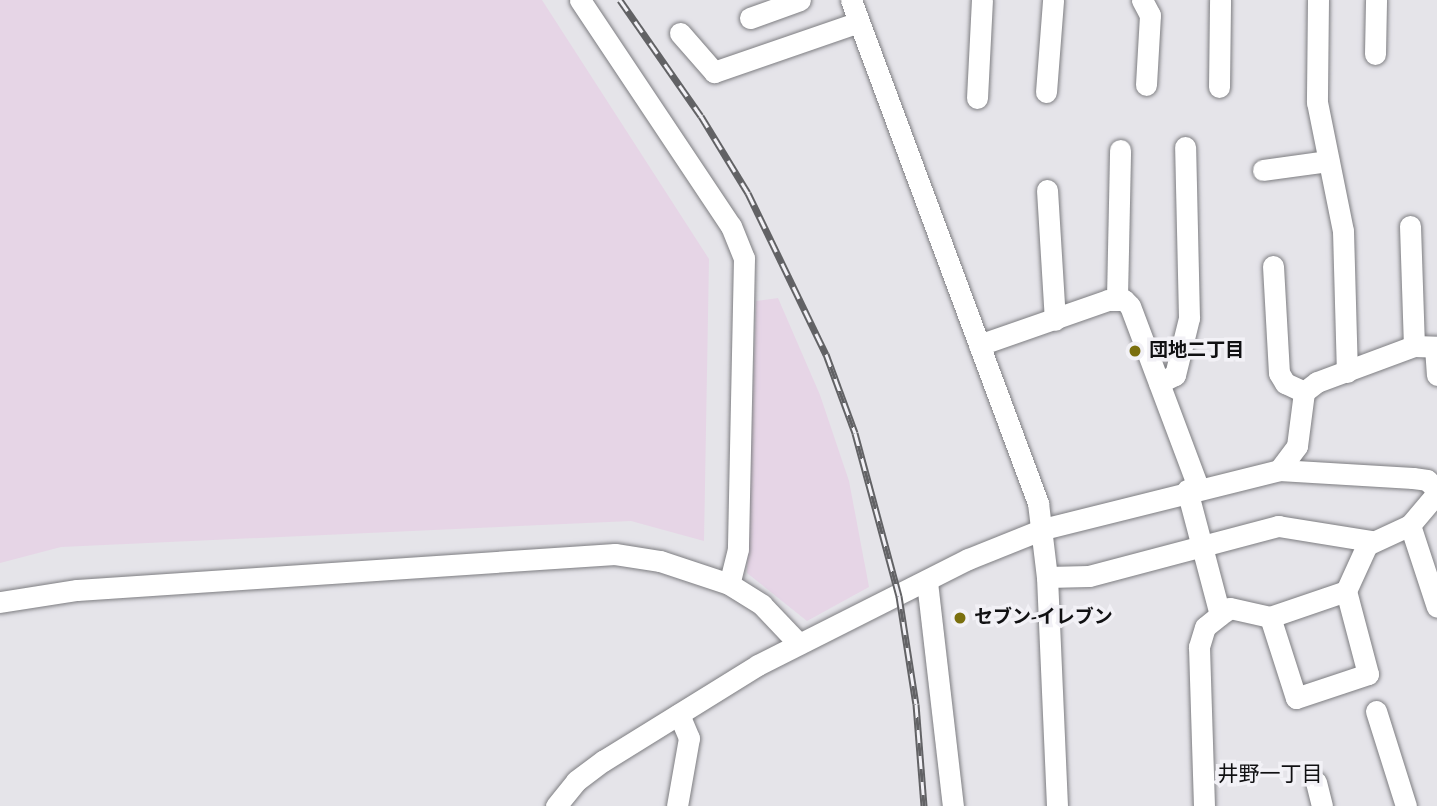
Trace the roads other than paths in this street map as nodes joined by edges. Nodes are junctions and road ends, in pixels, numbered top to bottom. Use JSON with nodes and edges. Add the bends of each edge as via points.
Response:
{"nodes":[{"id":1,"x":580,"y":0,"type":"edge"},
{"id":2,"x":800,"y":0,"type":"edge"},
{"id":3,"x":851,"y":0,"type":"edge"},
{"id":4,"x":982,"y":0,"type":"edge"},
{"id":5,"x":1053,"y":0,"type":"edge"},
{"id":6,"x":1142,"y":0,"type":"edge"},
{"id":7,"x":1220,"y":0,"type":"edge"},
{"id":8,"x":1318,"y":0,"type":"edge"},
{"id":9,"x":1376,"y":0,"type":"edge"},
{"id":10,"x":751,"y":18,"type":"dead end"},
{"id":11,"x":859,"y":22,"type":"junction"},
{"id":12,"x":680,"y":33,"type":"dead end"},
{"id":13,"x":1375,"y":54,"type":"dead end"},
{"id":14,"x":1146,"y":85,"type":"dead end"},
{"id":15,"x":1219,"y":87,"type":"dead end"},
{"id":16,"x":1046,"y":92,"type":"dead end"},
{"id":17,"x":977,"y":98,"type":"dead end"},
{"id":18,"x":1185,"y":147,"type":"dead end"},
{"id":19,"x":1120,"y":150,"type":"dead end"},
{"id":20,"x":1328,"y":161,"type":"junction"},
{"id":21,"x":1263,"y":170,"type":"dead end"},
{"id":22,"x":1048,"y":190,"type":"dead end"},
{"id":23,"x":1410,"y":226,"type":"dead end"},
{"id":24,"x":1273,"y":266,"type":"dead end"},
{"id":25,"x":1117,"y":298,"type":"junction"},
{"id":26,"x":1055,"y":320,"type":"junction"},
{"id":27,"x":979,"y":345,"type":"junction"},
{"id":28,"x":1429,"y":347,"type":"edge"},
{"id":29,"x":1347,"y":372,"type":"junction"},
{"id":30,"x":1437,"y":375,"type":"edge"},
{"id":31,"x":1159,"y":383,"type":"junction"},
{"id":32,"x":1304,"y":392,"type":"junction"},
{"id":33,"x":1279,"y":470,"type":"junction"},
{"id":34,"x":1193,"y":488,"type":"junction"},
{"id":35,"x":1437,"y":491,"type":"edge"},
{"id":36,"x":1410,"y":525,"type":"junction"},
{"id":37,"x":1043,"y":529,"type":"junction"},
{"id":38,"x":1373,"y":541,"type":"junction"},
{"id":39,"x":1200,"y":543,"type":"junction"},
{"id":40,"x":1047,"y":577,"type":"junction"},
{"id":41,"x":927,"y":582,"type":"junction"},
{"id":42,"x":729,"y":584,"type":"junction"},
{"id":43,"x":1346,"y":591,"type":"junction"},
{"id":44,"x":0,"y":602,"type":"edge"},
{"id":45,"x":1437,"y":607,"type":"edge"},
{"id":46,"x":1220,"y":615,"type":"junction"},
{"id":47,"x":1270,"y":617,"type":"junction"},
{"id":48,"x":799,"y":643,"type":"junction"},
{"id":49,"x":1376,"y":711,"type":"dead end"},
{"id":50,"x":678,"y":714,"type":"junction"},
{"id":51,"x":1316,"y":782,"type":"dead end"},
{"id":52,"x":556,"y":806,"type":"edge"},
{"id":53,"x":677,"y":806,"type":"edge"},
{"id":54,"x":953,"y":806,"type":"edge"},
{"id":55,"x":1057,"y":806,"type":"edge"},
{"id":56,"x":1204,"y":806,"type":"edge"},
{"id":57,"x":1322,"y":806,"type":"edge"},
{"id":58,"x":1406,"y":806,"type":"edge"}],
"edges":[{"from":1,"to":42,"type":"street","via":[[731,226],[744,258],[738,549]]},
{"from":2,"to":10,"type":"street"},
{"from":3,"to":11,"type":"street"},
{"from":4,"to":17,"type":"street"},
{"from":5,"to":16,"type":"street"},
{"from":6,"to":14,"type":"street","via":[[1150,15]]},
{"from":7,"to":15,"type":"street"},
{"from":8,"to":20,"type":"street","via":[[1317,102]]},
{"from":9,"to":13,"type":"street"},
{"from":11,"to":12,"type":"street","via":[[714,72]]},
{"from":11,"to":27,"type":"street"},
{"from":18,"to":31,"type":"street","via":[[1189,318],[1175,375]]},
{"from":19,"to":25,"type":"street"},
{"from":20,"to":21,"type":"street"},
{"from":20,"to":29,"type":"street","via":[[1343,231]]},
{"from":22,"to":26,"type":"street"},
{"from":23,"to":28,"type":"street"},
{"from":24,"to":32,"type":"street","via":[[1279,373],[1285,383]]},
{"from":25,"to":26,"type":"street"},
{"from":25,"to":31,"type":"street","via":[[1130,306]]},
{"from":26,"to":27,"type":"street"},
{"from":27,"to":37,"type":"street","via":[[1038,503]]},
{"from":28,"to":29,"type":"street"},
{"from":28,"to":30,"type":"street"},
{"from":29,"to":32,"type":"street"},
{"from":31,"to":34,"type":"street"},
{"from":32,"to":33,"type":"street","via":[[1297,446]]},
{"from":33,"to":34,"type":"street"},
{"from":33,"to":35,"type":"street","via":[[1413,478],[1427,480]]},
{"from":34,"to":37,"type":"street"},
{"from":34,"to":39,"type":"street"},
{"from":35,"to":36,"type":"street"},
{"from":36,"to":38,"type":"street"},
{"from":36,"to":45,"type":"street"},
{"from":37,"to":40,"type":"street"},
{"from":37,"to":41,"type":"street"},
{"from":38,"to":39,"type":"street","via":[[1278,526]]},
{"from":38,"to":43,"type":"street"},
{"from":39,"to":40,"type":"street","via":[[1089,576]]},
{"from":39,"to":46,"type":"street"},
{"from":40,"to":55,"type":"street"},
{"from":41,"to":48,"type":"street"},
{"from":41,"to":54,"type":"street"},
{"from":42,"to":44,"type":"street","via":[[660,561],[615,554],[569,554],[77,590]]},
{"from":42,"to":48,"type":"street","via":[[762,605]]},
{"from":43,"to":47,"type":"street"},
{"from":43,"to":47,"type":"street","via":[[1368,674],[1296,698]]},
{"from":46,"to":47,"type":"street","via":[[1230,608]]},
{"from":46,"to":56,"type":"street","via":[[1205,627],[1199,647]]},
{"from":48,"to":50,"type":"street"},
{"from":49,"to":58,"type":"street"},
{"from":50,"to":52,"type":"street","via":[[585,774]]},
{"from":50,"to":53,"type":"street","via":[[689,738]]},
{"from":51,"to":57,"type":"street"}]}
